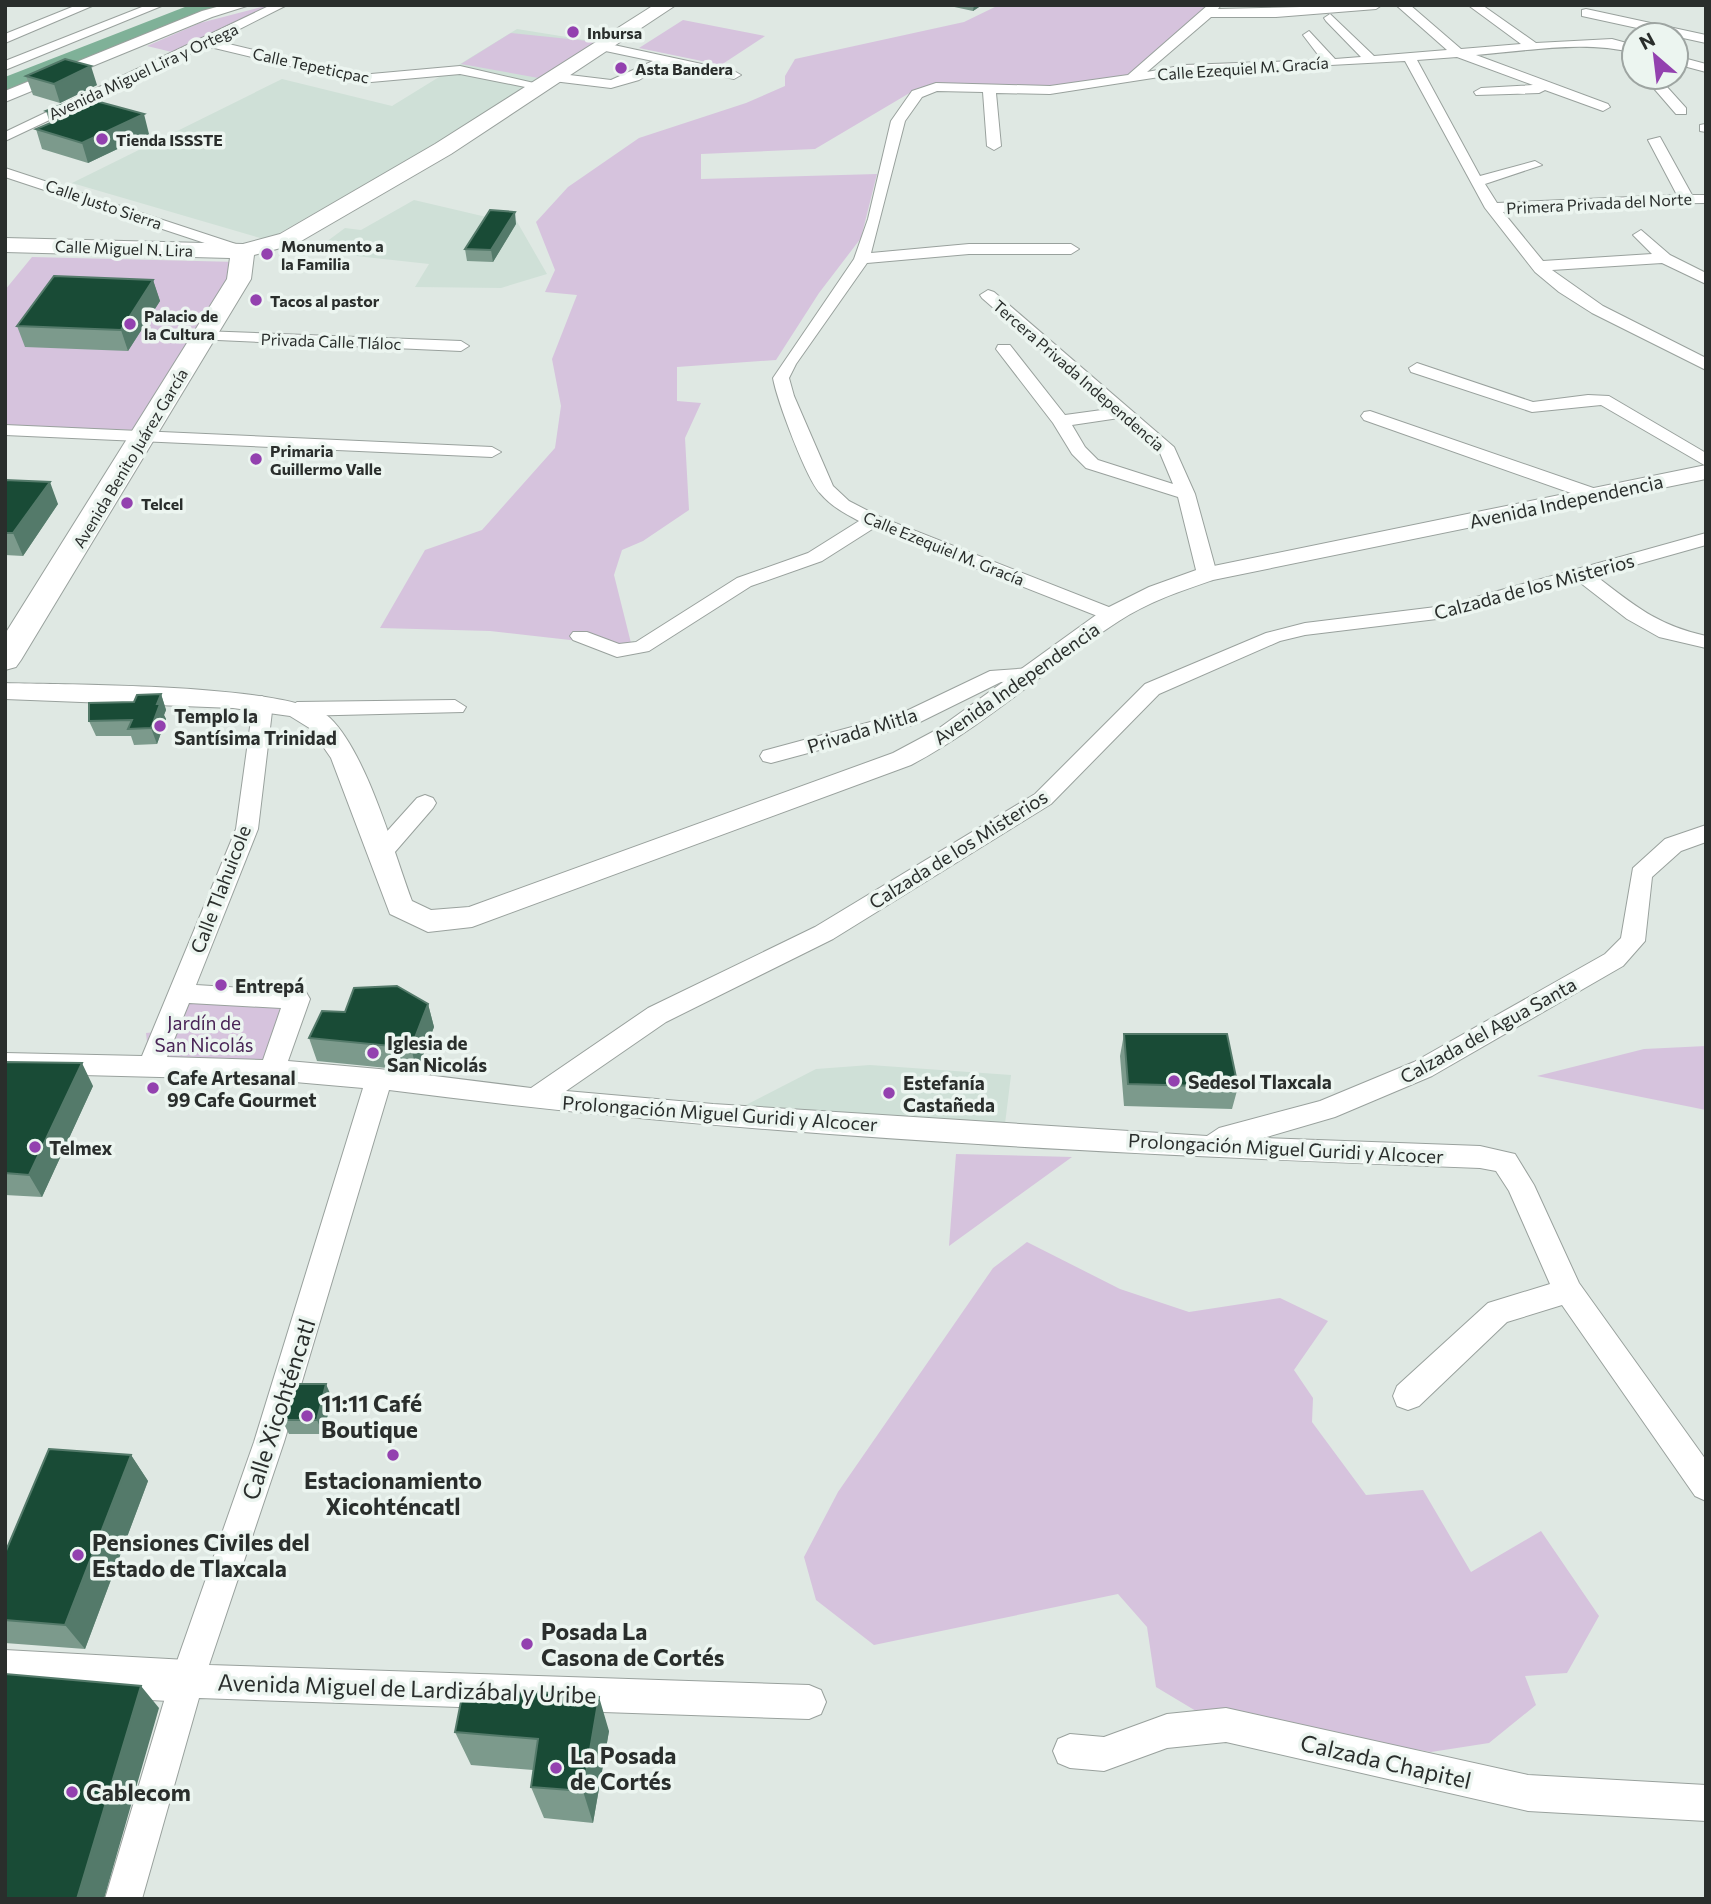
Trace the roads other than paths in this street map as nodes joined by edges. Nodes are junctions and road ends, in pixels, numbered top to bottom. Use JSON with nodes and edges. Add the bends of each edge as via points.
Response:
{"nodes":[{"id":1,"x":158,"y":5,"type":"edge"},
{"id":2,"x":243,"y":5,"type":"edge"},
{"id":3,"x":281,"y":5,"type":"edge"},
{"id":4,"x":667,"y":5,"type":"edge"},
{"id":5,"x":684,"y":5,"type":"edge"},
{"id":6,"x":1376,"y":5,"type":"edge"},
{"id":7,"x":1402,"y":5,"type":"edge"},
{"id":8,"x":1474,"y":5,"type":"edge"},
{"id":9,"x":86,"y":6,"type":"edge"},
{"id":10,"x":1212,"y":9,"type":"edge"},
{"id":11,"x":1583,"y":9,"type":"edge"},
{"id":12,"x":1330,"y":18,"type":"dead end"},
{"id":13,"x":1309,"y":35,"type":"dead end"},
{"id":14,"x":5,"y":39,"type":"edge"},
{"id":15,"x":1706,"y":39,"type":"edge"},
{"id":16,"x":206,"y":42,"type":"junction"},
{"id":17,"x":1620,"y":43,"type":"edge"},
{"id":18,"x":1620,"y":46,"type":"edge"},
{"id":19,"x":1533,"y":47,"type":"junction"},
{"id":20,"x":607,"y":48,"type":"junction"},
{"id":21,"x":1458,"y":53,"type":"junction"},
{"id":22,"x":1409,"y":57,"type":"junction"},
{"id":23,"x":665,"y":60,"type":"junction"},
{"id":24,"x":1371,"y":60,"type":"junction"},
{"id":25,"x":7,"y":63,"type":"edge"},
{"id":26,"x":1332,"y":63,"type":"junction"},
{"id":27,"x":734,"y":75,"type":"dead end"},
{"id":28,"x":1132,"y":76,"type":"junction"},
{"id":29,"x":554,"y":81,"type":"junction"},
{"id":30,"x":989,"y":88,"type":"junction"},
{"id":31,"x":1550,"y":88,"type":"junction"},
{"id":32,"x":1663,"y":91,"type":"edge"},
{"id":33,"x":1481,"y":92,"type":"dead end"},
{"id":34,"x":5,"y":97,"type":"edge"},
{"id":35,"x":1603,"y":107,"type":"dead end"},
{"id":36,"x":1681,"y":111,"type":"dead end"},
{"id":37,"x":5,"y":137,"type":"edge"},
{"id":38,"x":1656,"y":140,"type":"dead end"},
{"id":39,"x":993,"y":146,"type":"dead end"},
{"id":40,"x":1535,"y":165,"type":"dead end"},
{"id":41,"x":5,"y":173,"type":"edge"},
{"id":42,"x":1477,"y":182,"type":"junction"},
{"id":43,"x":1687,"y":199,"type":"junction"},
{"id":44,"x":1706,"y":199,"type":"edge"},
{"id":45,"x":1492,"y":208,"type":"junction"},
{"id":46,"x":1641,"y":235,"type":"dead end"},
{"id":47,"x":5,"y":245,"type":"edge"},
{"id":48,"x":1071,"y":249,"type":"dead end"},
{"id":49,"x":1665,"y":258,"type":"junction"},
{"id":50,"x":862,"y":259,"type":"junction"},
{"id":51,"x":241,"y":265,"type":"junction"},
{"id":52,"x":1540,"y":266,"type":"junction"},
{"id":53,"x":1706,"y":279,"type":"edge"},
{"id":54,"x":988,"y":295,"type":"dead end"},
{"id":55,"x":202,"y":336,"type":"junction"},
{"id":56,"x":461,"y":346,"type":"dead end"},
{"id":57,"x":1004,"y":349,"type":"dead end"},
{"id":58,"x":1706,"y":365,"type":"edge"},
{"id":59,"x":1417,"y":368,"type":"dead end"},
{"id":60,"x":1123,"y":412,"type":"junction"},
{"id":61,"x":1370,"y":416,"type":"dead end"},
{"id":62,"x":1061,"y":421,"type":"junction"},
{"id":63,"x":5,"y":430,"type":"edge"},
{"id":64,"x":145,"y":435,"type":"junction"},
{"id":65,"x":492,"y":452,"type":"dead end"},
{"id":66,"x":1706,"y":461,"type":"edge"},
{"id":67,"x":1706,"y":472,"type":"edge"},
{"id":68,"x":1186,"y":494,"type":"junction"},
{"id":69,"x":1595,"y":495,"type":"junction"},
{"id":70,"x":873,"y":521,"type":"junction"},
{"id":71,"x":1706,"y":539,"type":"edge"},
{"id":72,"x":1207,"y":574,"type":"junction"},
{"id":73,"x":1583,"y":575,"type":"junction"},
{"id":74,"x":1112,"y":615,"type":"junction"},
{"id":75,"x":580,"y":636,"type":"dead end"},
{"id":76,"x":1706,"y":642,"type":"edge"},
{"id":77,"x":5,"y":660,"type":"edge"},
{"id":78,"x":1030,"y":675,"type":"junction"},
{"id":79,"x":5,"y":691,"type":"edge"},
{"id":80,"x":262,"y":703,"type":"junction"},
{"id":81,"x":455,"y":707,"type":"dead end"},
{"id":82,"x":297,"y":709,"type":"junction"},
{"id":83,"x":771,"y":756,"type":"dead end"},
{"id":84,"x":425,"y":803,"type":"dead end"},
{"id":85,"x":1706,"y":833,"type":"edge"},
{"id":86,"x":380,"y":854,"type":"junction"},
{"id":87,"x":179,"y":993,"type":"junction"},
{"id":88,"x":5,"y":1063,"type":"edge"},
{"id":89,"x":150,"y":1068,"type":"junction"},
{"id":90,"x":272,"y":1070,"type":"junction"},
{"id":91,"x":379,"y":1079,"type":"junction"},
{"id":92,"x":535,"y":1099,"type":"junction"},
{"id":93,"x":1194,"y":1146,"type":"junction"},
{"id":94,"x":1568,"y":1292,"type":"junction"},
{"id":95,"x":1408,"y":1396,"type":"dead end"},
{"id":96,"x":1706,"y":1486,"type":"edge"},
{"id":97,"x":5,"y":1671,"type":"edge"},
{"id":98,"x":187,"y":1681,"type":"junction"},
{"id":99,"x":809,"y":1702,"type":"dead end"},
{"id":100,"x":1070,"y":1751,"type":"dead end"},
{"id":101,"x":1706,"y":1803,"type":"edge"},
{"id":102,"x":123,"y":1899,"type":"edge"}],
"edges":[{"from":1,"to":25,"type":"street"},
{"from":2,"to":34,"type":"street","via":[[207,14]]},
{"from":3,"to":16,"type":"street","name":"Avenida Miguel Lira y Ortega"},
{"from":4,"to":20,"type":"main road"},
{"from":5,"to":20,"type":"main road"},
{"from":6,"to":10,"type":"street","via":[[1276,13]]},
{"from":7,"to":21,"type":"street"},
{"from":8,"to":19,"type":"street"},
{"from":9,"to":14,"type":"street"},
{"from":10,"to":28,"type":"street"},
{"from":11,"to":15,"type":"street"},
{"from":11,"to":17,"type":"street"},
{"from":12,"to":24,"type":"street"},
{"from":13,"to":26,"type":"street"},
{"from":16,"to":29,"type":"street","name":"Calle Tepeticpac","via":[[360,79],[460,70]]},
{"from":16,"to":37,"type":"street","name":"Avenida Miguel Lira y Ortega"},
{"from":18,"to":19,"type":"street","name":"Calle Ezequiel M. Gracía"},
{"from":19,"to":21,"type":"street","name":"Calle Ezequiel M. Gracía"},
{"from":20,"to":23,"type":"street"},
{"from":20,"to":29,"type":"main road"},
{"from":21,"to":22,"type":"street","name":"Calle Ezequiel M. Gracía"},
{"from":21,"to":31,"type":"street"},
{"from":22,"to":24,"type":"street","name":"Calle Ezequiel M. Gracía"},
{"from":22,"to":42,"type":"street"},
{"from":23,"to":27,"type":"street"},
{"from":23,"to":29,"type":"street","name":"Calle Tepeticpac","via":[[623,84]]},
{"from":24,"to":26,"type":"street","name":"Calle Ezequiel M. Gracía"},
{"from":26,"to":28,"type":"street","name":"Calle Ezequiel M. Gracía","via":[[1185,69]]},
{"from":28,"to":30,"type":"street","name":"Calle Ezequiel M. Gracía","via":[[1063,89]]},
{"from":29,"to":51,"type":"main road","via":[[451,151]]},
{"from":30,"to":39,"type":"street"},
{"from":30,"to":50,"type":"street","name":"Calle Ezequiel M. Gracía","via":[[936,87],[917,94],[898,121]]},
{"from":31,"to":33,"type":"street"},
{"from":31,"to":35,"type":"street"},
{"from":32,"to":36,"type":"street"},
{"from":38,"to":43,"type":"street"},
{"from":40,"to":42,"type":"street"},
{"from":41,"to":51,"type":"street","name":"Calle Justo Sierra"},
{"from":42,"to":45,"type":"street"},
{"from":43,"to":44,"type":"street","name":"Primera Privada del Norte"},
{"from":43,"to":45,"type":"street","name":"Primera Privada del Norte"},
{"from":45,"to":52,"type":"street"},
{"from":46,"to":49,"type":"street"},
{"from":47,"to":51,"type":"main road","name":"Calle Miguel N. Lira"},
{"from":48,"to":50,"type":"street","via":[[969,249]]},
{"from":49,"to":52,"type":"street"},
{"from":49,"to":53,"type":"street"},
{"from":50,"to":70,"type":"street","name":"Calle Ezequiel M. Gracía","via":[[781,379],[825,488],[842,505]]},
{"from":51,"to":55,"type":"main road","name":"Avenida Benito Juárez García"},
{"from":52,"to":58,"type":"street","via":[[1565,289]]},
{"from":54,"to":60,"type":"street","name":"Tercera Privada Independencia"},
{"from":55,"to":56,"type":"street","name":"Privada Calle Tláloc"},
{"from":55,"to":64,"type":"main road","name":"Avenida Benito Juárez García"},
{"from":57,"to":62,"type":"street","name":"Tercera Privada Independencia"},
{"from":59,"to":66,"type":"street","via":[[1532,407],[1603,400]]},
{"from":60,"to":62,"type":"street"},
{"from":60,"to":68,"type":"street","name":"Tercera Privada Independencia","via":[[1168,451]]},
{"from":61,"to":69,"type":"street"},
{"from":62,"to":68,"type":"street","name":"Tercera Privada Independencia","via":[[1092,464]]},
{"from":63,"to":64,"type":"street"},
{"from":64,"to":65,"type":"street"},
{"from":64,"to":77,"type":"main road","name":"Avenida Benito Juárez García"},
{"from":67,"to":69,"type":"street","name":"Avenida Independencia"},
{"from":68,"to":72,"type":"street","name":"Tercera Privada Independencia"},
{"from":69,"to":72,"type":"street","name":"Avenida Independencia"},
{"from":70,"to":74,"type":"street","name":"Calle Ezequiel M. Gracía"},
{"from":70,"to":75,"type":"street","via":[[815,557],[744,582],[642,647],[617,651]]},
{"from":71,"to":73,"type":"street","name":"Calzada de los Misterios"},
{"from":72,"to":74,"type":"street","name":"Avenida Independencia"},
{"from":73,"to":76,"type":"street","via":[[1633,615],[1666,633]]},
{"from":73,"to":92,"type":"street","name":"Calzada de los Misterios","via":[[1445,612],[1305,629],[1152,689],[1043,799],[824,933],[657,1015]]},
{"from":74,"to":78,"type":"street","name":"Avenida Independencia"},
{"from":78,"to":83,"type":"street","name":"Privada Mitla","via":[[998,676],[908,719]]},
{"from":78,"to":86,"type":"street","name":"Avenida Independencia","via":[[947,735],[902,759],[472,917],[428,921],[400,907]]},
{"from":79,"to":80,"type":"street"},
{"from":80,"to":82,"type":"street"},
{"from":80,"to":87,"type":"street","name":"Calle Tlahuicole","via":[[247,829]]},
{"from":81,"to":82,"type":"street"},
{"from":82,"to":86,"type":"street","name":"Avenida Independencia","via":[[320,723],[344,757]]},
{"from":84,"to":86,"type":"street"},
{"from":85,"to":93,"type":"street","name":"Calzada del Agua Santa","via":[[1673,845],[1641,874],[1633,941],[1614,960],[1423,1069],[1326,1110]]},
{"from":87,"to":89,"type":"street","name":"Calle Tlahuicole"},
{"from":87,"to":90,"type":"street","via":[[297,999]]},
{"from":88,"to":89,"type":"street","name":"Prolongación Miguel Guridi y Alcocer"},
{"from":89,"to":90,"type":"street","name":"Prolongación Miguel Guridi y Alcocer"},
{"from":90,"to":91,"type":"street","name":"Prolongación Miguel Guridi y Alcocer"},
{"from":91,"to":92,"type":"street","name":"Prolongación Miguel Guridi y Alcocer"},
{"from":91,"to":98,"type":"street","name":"Calle Xicohténcatl","via":[[270,1442]]},
{"from":92,"to":93,"type":"street","name":"Prolongación Miguel Guridi y Alcocer"},
{"from":93,"to":94,"type":"street","name":"Prolongación Miguel Guridi y Alcocer","via":[[1480,1157],[1505,1162]]},
{"from":94,"to":95,"type":"street","via":[[1498,1312]]},
{"from":94,"to":96,"type":"street"},
{"from":97,"to":98,"type":"street","name":"Avenida Miguel de Lardizábal y Uribe"},
{"from":98,"to":99,"type":"street","name":"Avenida Miguel de Lardizábal y Uribe"},
{"from":98,"to":102,"type":"street","name":"Calle Xicohténcatl"},
{"from":100,"to":101,"type":"street","name":"Calzada Chapitel","via":[[1104,1754],[1167,1731],[1226,1725],[1528,1793]]}]}
